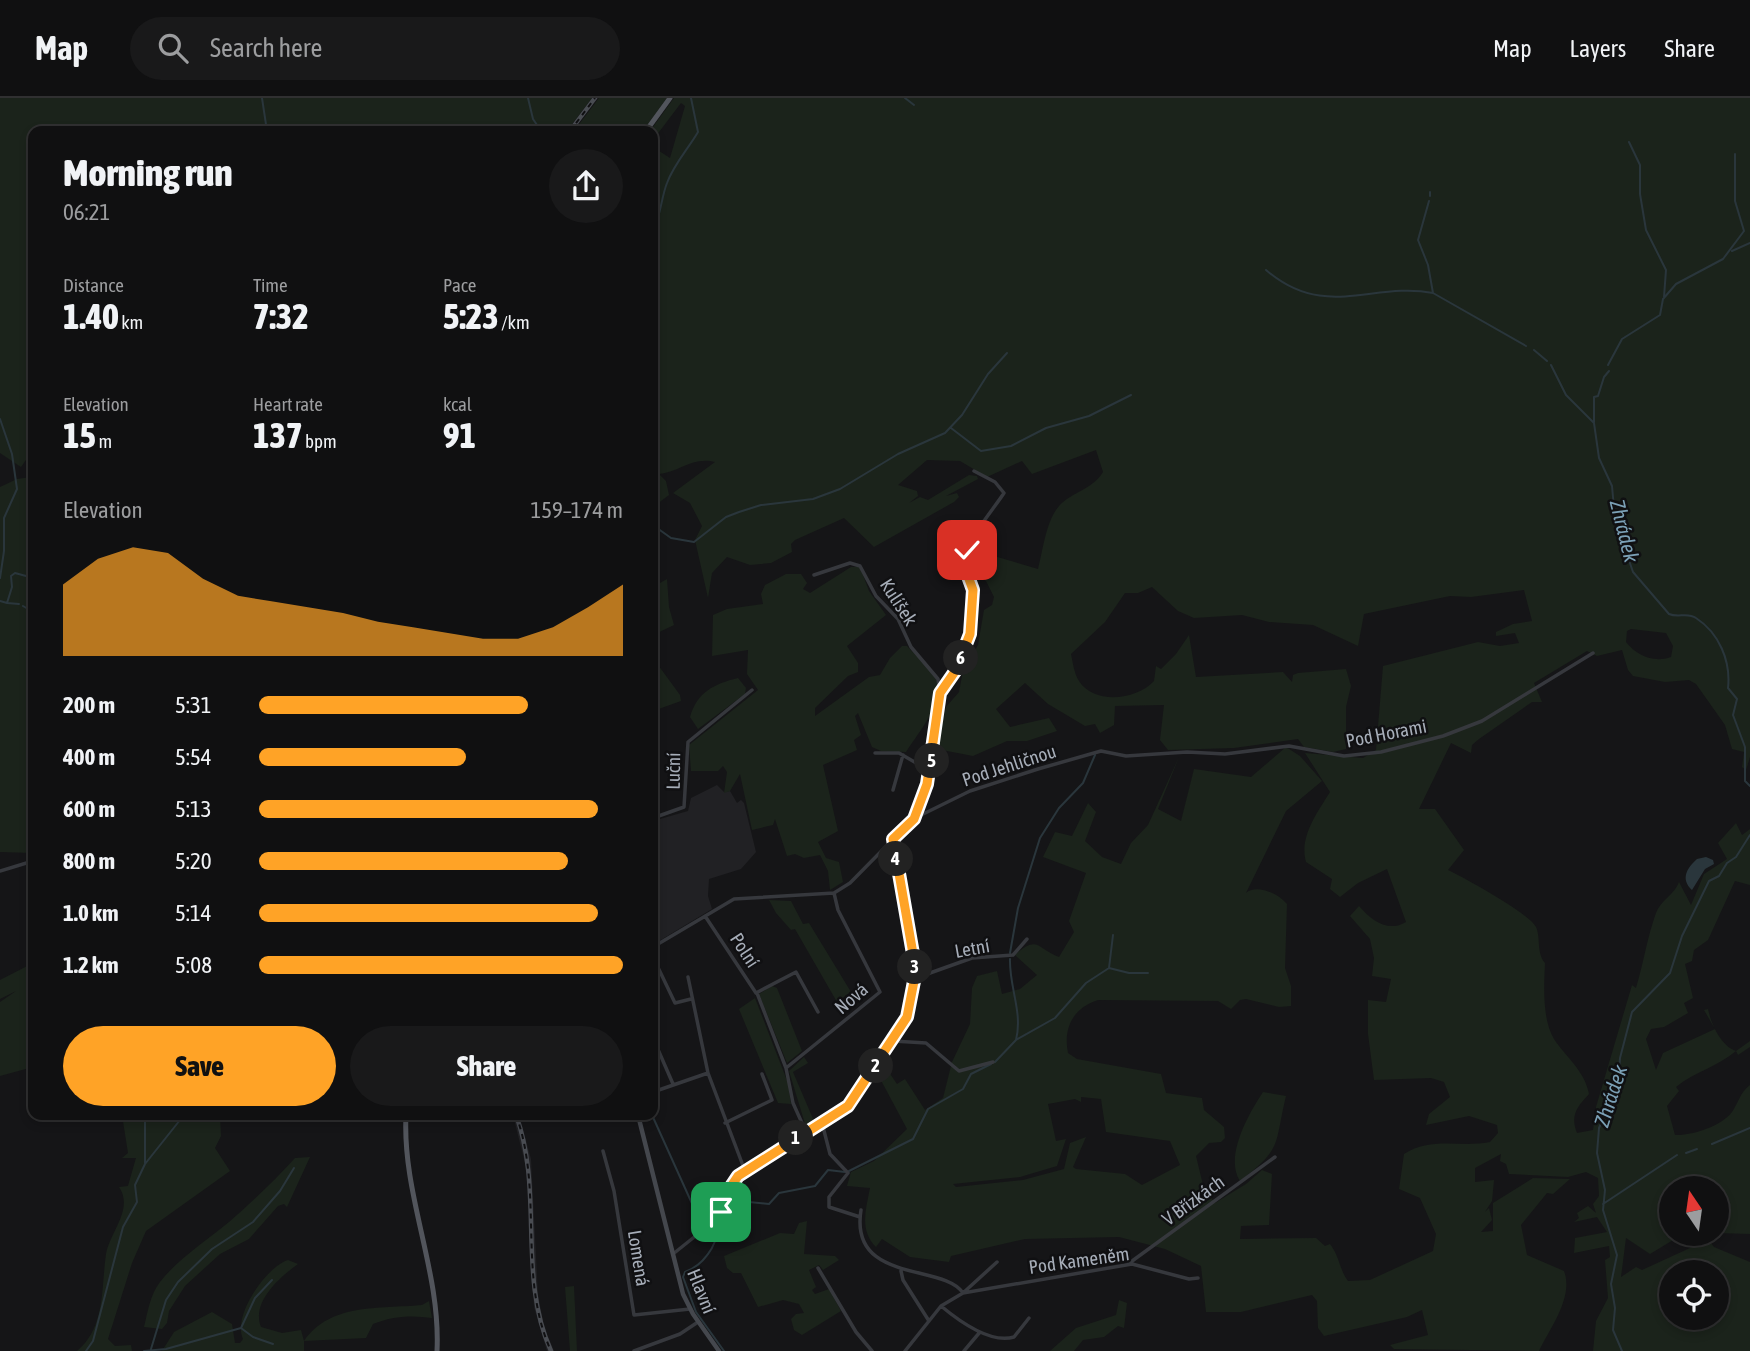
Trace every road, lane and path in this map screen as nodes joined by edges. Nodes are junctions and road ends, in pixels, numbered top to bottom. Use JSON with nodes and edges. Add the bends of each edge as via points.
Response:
{"nodes":[{"id":1,"x":670,"y":98,"type":"edge"},
{"id":2,"x":650,"y":126,"type":"edge"},
{"id":3,"x":974,"y":471,"type":"dead end"},
{"id":4,"x":814,"y":575,"type":"dead end"},
{"id":5,"x":1591,"y":655,"type":"dead end"},
{"id":6,"x":752,"y":690,"type":"dead end"},
{"id":7,"x":940,"y":693,"type":"junction"},
{"id":8,"x":875,"y":753,"type":"dead end"},
{"id":9,"x":903,"y":755,"type":"junction"},
{"id":10,"x":1126,"y":756,"type":"joint"},
{"id":11,"x":930,"y":771,"type":"junction"},
{"id":12,"x":893,"y":790,"type":"dead end"},
{"id":13,"x":658,"y":816,"type":"edge"},
{"id":14,"x":914,"y":819,"type":"junction"},
{"id":15,"x":893,"y":839,"type":"junction"},
{"id":16,"x":28,"y":862,"type":"edge"},
{"id":17,"x":0,"y":870,"type":"edge"},
{"id":18,"x":834,"y":893,"type":"junction"},
{"id":19,"x":705,"y":916,"type":"junction"},
{"id":20,"x":1027,"y":939,"type":"dead end"},
{"id":21,"x":658,"y":944,"type":"edge"},
{"id":22,"x":658,"y":967,"type":"edge"},
{"id":23,"x":688,"y":977,"type":"dead end"},
{"id":24,"x":916,"y":978,"type":"junction"},
{"id":25,"x":756,"y":993,"type":"junction"},
{"id":26,"x":691,"y":999,"type":"junction"},
{"id":27,"x":818,"y":1012,"type":"dead end"},
{"id":28,"x":893,"y":1041,"type":"junction"},
{"id":29,"x":658,"y":1050,"type":"edge"},
{"id":30,"x":993,"y":1062,"type":"dead end"},
{"id":31,"x":786,"y":1068,"type":"junction"},
{"id":32,"x":708,"y":1073,"type":"junction"},
{"id":33,"x":762,"y":1074,"type":"dead end"},
{"id":34,"x":673,"y":1085,"type":"junction"},
{"id":35,"x":658,"y":1090,"type":"edge"},
{"id":36,"x":406,"y":1120,"type":"edge"},
{"id":37,"x":639,"y":1120,"type":"edge"},
{"id":38,"x":725,"y":1123,"type":"junction"},
{"id":39,"x":822,"y":1123,"type":"junction"},
{"id":40,"x":806,"y":1132,"type":"junction"},
{"id":41,"x":603,"y":1150,"type":"dead end"},
{"id":42,"x":1275,"y":1157,"type":"dead end"},
{"id":43,"x":745,"y":1171,"type":"junction"},
{"id":44,"x":861,"y":1210,"type":"dead end"},
{"id":45,"x":860,"y":1217,"type":"junction"},
{"id":46,"x":673,"y":1254,"type":"junction"},
{"id":47,"x":997,"y":1262,"type":"dead end"},
{"id":48,"x":1127,"y":1265,"type":"junction"},
{"id":49,"x":818,"y":1268,"type":"dead end"},
{"id":50,"x":901,"y":1271,"type":"junction"},
{"id":51,"x":1198,"y":1278,"type":"dead end"},
{"id":52,"x":963,"y":1293,"type":"junction"},
{"id":53,"x":941,"y":1306,"type":"junction"},
{"id":54,"x":690,"y":1309,"type":"junction"},
{"id":55,"x":1029,"y":1318,"type":"dead end"},
{"id":56,"x":929,"y":1321,"type":"junction"},
{"id":57,"x":698,"y":1322,"type":"junction"},
{"id":58,"x":980,"y":1332,"type":"junction"},
{"id":59,"x":437,"y":1351,"type":"edge"},
{"id":60,"x":634,"y":1351,"type":"edge"},
{"id":61,"x":719,"y":1351,"type":"edge"},
{"id":62,"x":872,"y":1351,"type":"edge"},
{"id":63,"x":905,"y":1351,"type":"edge"},
{"id":64,"x":964,"y":1351,"type":"edge"}],
"edges":[{"from":1,"to":2,"type":"main road"},
{"from":3,"to":7,"type":"street","via":[[995,482],[1004,493],[967,550],[965,568],[973,590],[970,634],[956,670]]},
{"from":4,"to":7,"type":"street","name":"Kulíšek","via":[[850,563],[860,566],[876,596],[898,619],[911,647],[934,671]]},
{"from":5,"to":10,"type":"street","name":"Pod Horami","via":[[1482,721],[1381,752],[1344,757],[1289,746],[1225,754]]},
{"from":6,"to":13,"type":"street","name":"Luční","via":[[688,742],[684,807]]},
{"from":7,"to":11,"type":"street"},
{"from":8,"to":9,"type":"street"},
{"from":9,"to":11,"type":"street"},
{"from":9,"to":12,"type":"street"},
{"from":10,"to":14,"type":"street","name":"Pod Jehličnou","via":[[1094,752],[970,791]]},
{"from":11,"to":14,"type":"street"},
{"from":14,"to":15,"type":"street","name":"Pod Jehličnou"},
{"from":15,"to":18,"type":"street","name":"Pod Jehličnou"},
{"from":15,"to":24,"type":"street"},
{"from":16,"to":17,"type":"street"},
{"from":18,"to":19,"type":"street","via":[[734,899]]},
{"from":18,"to":31,"type":"street","name":"Nová","via":[[838,910],[880,992]]},
{"from":19,"to":21,"type":"street"},
{"from":19,"to":25,"type":"street","name":"Polní"},
{"from":20,"to":24,"type":"street","name":"Letní","via":[[1013,955],[972,958]]},
{"from":22,"to":26,"type":"street","via":[[675,1003]]},
{"from":23,"to":26,"type":"street"},
{"from":24,"to":28,"type":"street","via":[[911,1008]]},
{"from":25,"to":27,"type":"street","name":"Polní","via":[[796,972]]},
{"from":25,"to":31,"type":"street"},
{"from":26,"to":32,"type":"street"},
{"from":28,"to":30,"type":"street","via":[[926,1044],[959,1071]]},
{"from":28,"to":39,"type":"street","via":[[848,1106]]},
{"from":29,"to":34,"type":"street"},
{"from":31,"to":40,"type":"street"},
{"from":32,"to":34,"type":"street"},
{"from":32,"to":38,"type":"street"},
{"from":33,"to":38,"type":"street","via":[[772,1100]]},
{"from":34,"to":35,"type":"street"},
{"from":36,"to":59,"type":"main road","via":[[406,1165],[436,1310]]},
{"from":37,"to":46,"type":"street","name":"Hlavní"},
{"from":38,"to":43,"type":"street"},
{"from":39,"to":40,"type":"street"},
{"from":39,"to":45,"type":"street","via":[[830,1154],[848,1172],[829,1197],[829,1207]]},
{"from":40,"to":43,"type":"street"},
{"from":41,"to":54,"type":"street","name":"Lomená","via":[[634,1315]]},
{"from":42,"to":48,"type":"street","name":"V Břízkách"},
{"from":43,"to":46,"type":"street","via":[[734,1180],[714,1221]]},
{"from":44,"to":45,"type":"street"},
{"from":45,"to":50,"type":"street","via":[[867,1246]]},
{"from":46,"to":54,"type":"street","name":"Hlavní"},
{"from":47,"to":52,"type":"street","name":"Pod Kameněm"},
{"from":48,"to":51,"type":"street","name":"Pod Kameněm"},
{"from":48,"to":52,"type":"street","name":"Pod Kameněm"},
{"from":49,"to":62,"type":"street"},
{"from":50,"to":52,"type":"street","via":[[948,1280]]},
{"from":50,"to":56,"type":"street"},
{"from":52,"to":53,"type":"street","name":"Pod Kameněm"},
{"from":53,"to":56,"type":"street","name":"Pod Kameněm"},
{"from":53,"to":58,"type":"street"},
{"from":54,"to":57,"type":"street","name":"Hlavní"},
{"from":55,"to":58,"type":"street","via":[[1010,1339]]},
{"from":56,"to":63,"type":"street","name":"Pod Kameněm"},
{"from":57,"to":60,"type":"street","via":[[680,1334]]},
{"from":57,"to":61,"type":"street","name":"Hlavní"},
{"from":58,"to":64,"type":"street"}]}
